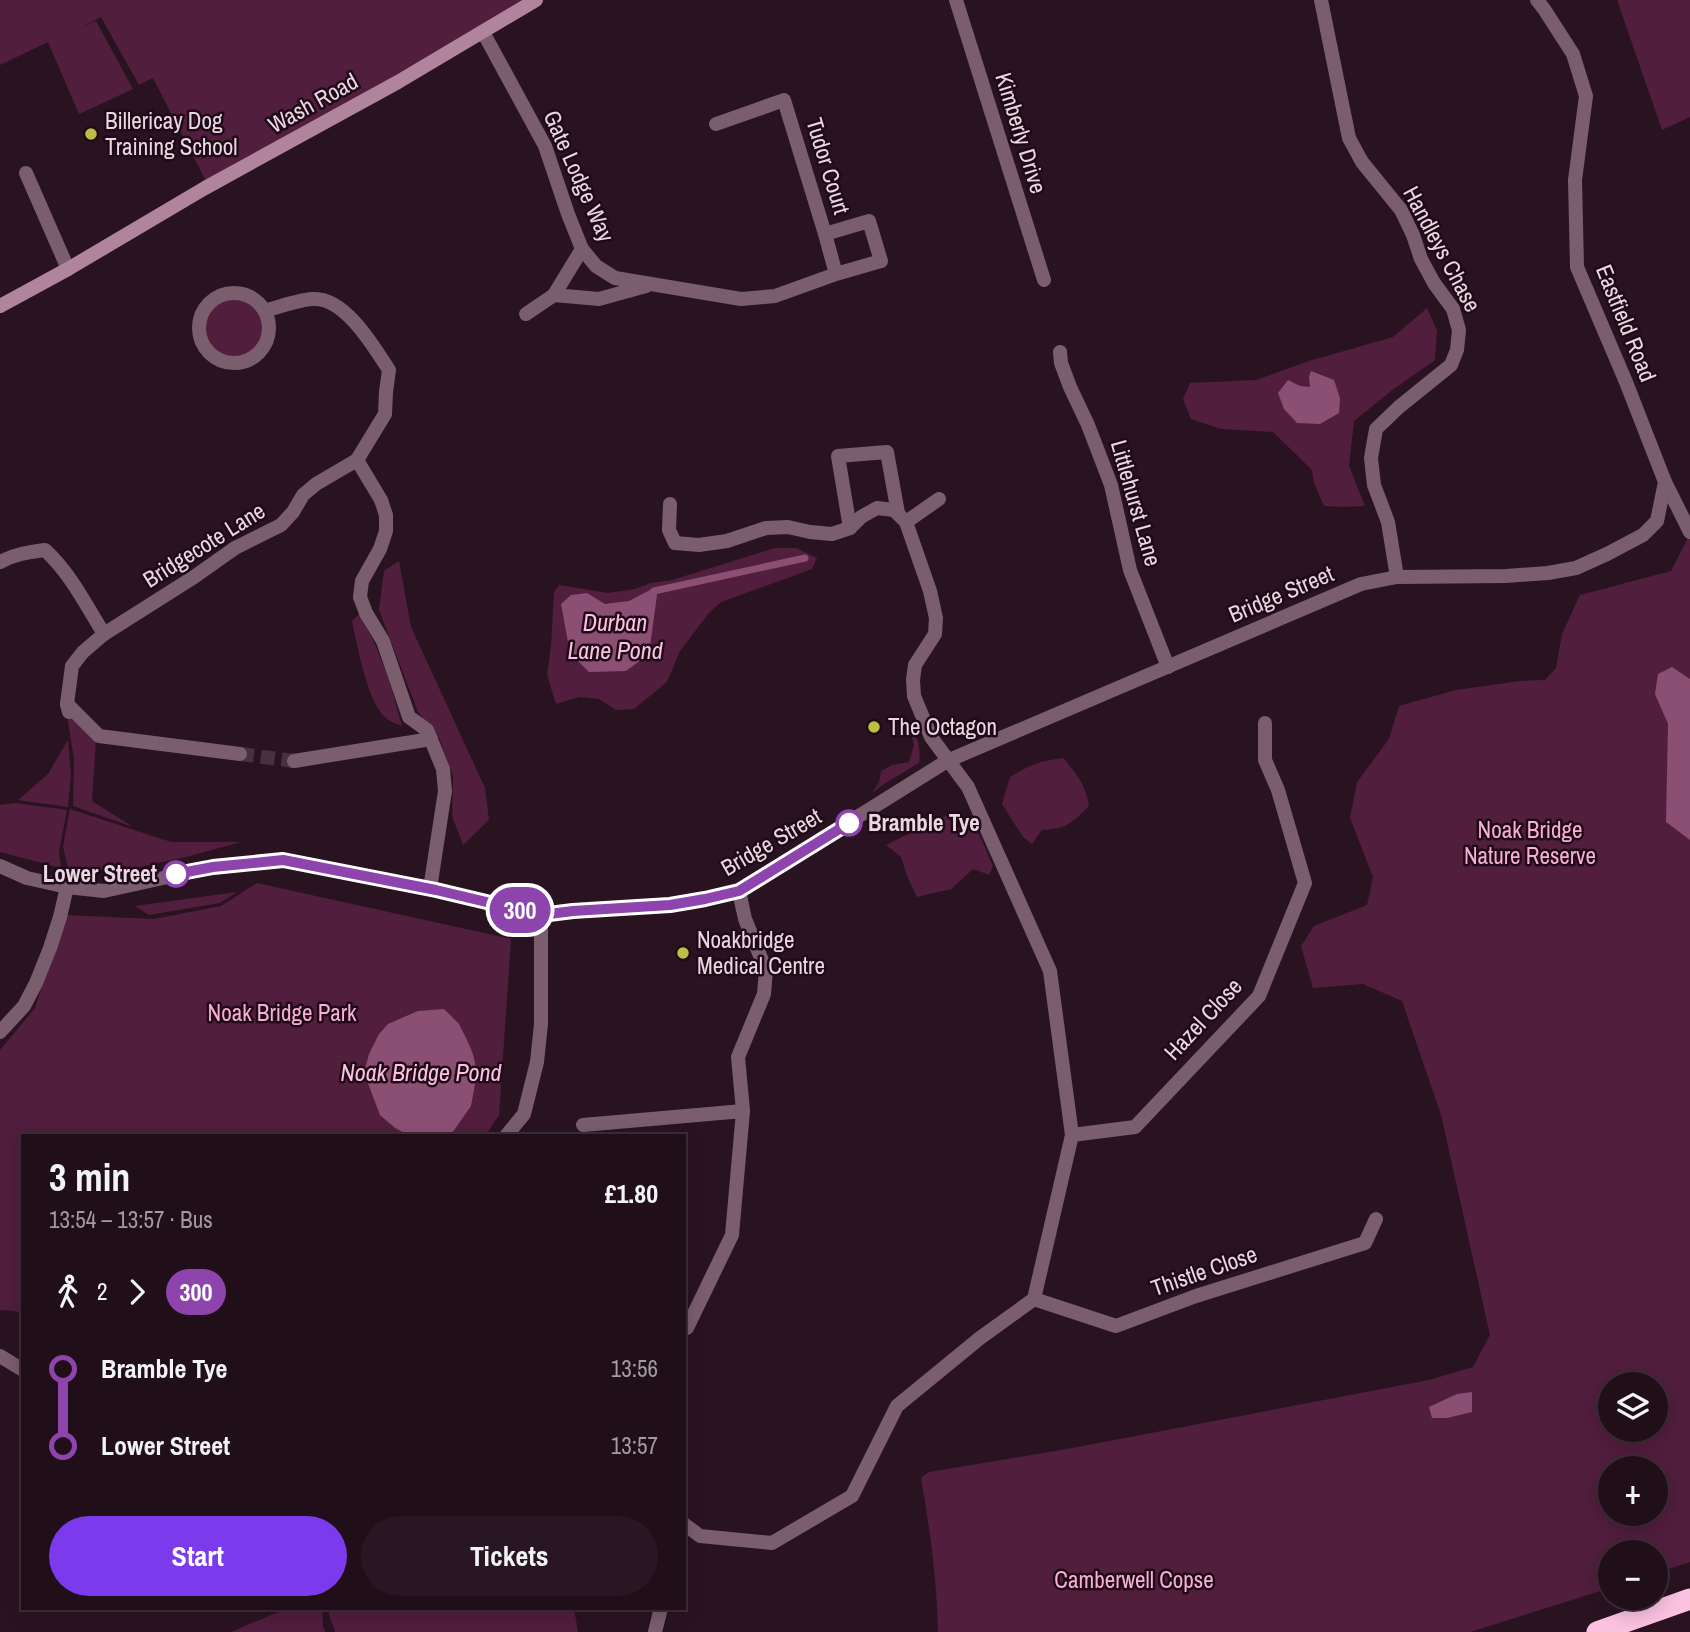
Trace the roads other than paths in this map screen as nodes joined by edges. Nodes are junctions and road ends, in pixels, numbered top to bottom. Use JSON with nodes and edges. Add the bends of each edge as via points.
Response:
{"nodes":[{"id":1,"x":536,"y":0,"type":"edge"},
{"id":2,"x":956,"y":0,"type":"edge"},
{"id":3,"x":1321,"y":0,"type":"edge"},
{"id":4,"x":1537,"y":0,"type":"edge"},
{"id":5,"x":483,"y":32,"type":"junction"},
{"id":6,"x":716,"y":124,"type":"dead end"},
{"id":7,"x":26,"y":173,"type":"dead end"},
{"id":8,"x":825,"y":234,"type":"junction"},
{"id":9,"x":582,"y":249,"type":"junction"},
{"id":10,"x":68,"y":269,"type":"junction"},
{"id":11,"x":836,"y":274,"type":"junction"},
{"id":12,"x":1044,"y":280,"type":"dead end"},
{"id":13,"x":651,"y":285,"type":"junction"},
{"id":14,"x":554,"y":295,"type":"junction"},
{"id":15,"x":0,"y":306,"type":"edge"},
{"id":16,"x":265,"y":311,"type":"junction"},
{"id":17,"x":526,"y":314,"type":"dead end"},
{"id":18,"x":1060,"y":352,"type":"dead end"},
{"id":19,"x":357,"y":460,"type":"junction"},
{"id":20,"x":1665,"y":482,"type":"junction"},
{"id":21,"x":939,"y":499,"type":"dead end"},
{"id":22,"x":670,"y":504,"type":"dead end"},
{"id":23,"x":902,"y":517,"type":"junction"},
{"id":24,"x":850,"y":528,"type":"junction"},
{"id":25,"x":1690,"y":532,"type":"edge"},
{"id":26,"x":0,"y":562,"type":"edge"},
{"id":27,"x":1397,"y":577,"type":"junction"},
{"id":28,"x":104,"y":634,"type":"junction"},
{"id":29,"x":1168,"y":667,"type":"junction"},
{"id":30,"x":1265,"y":723,"type":"dead end"},
{"id":31,"x":431,"y":739,"type":"junction"},
{"id":32,"x":240,"y":754,"type":"tunnel mouth"},
{"id":33,"x":293,"y":761,"type":"tunnel mouth"},
{"id":34,"x":947,"y":761,"type":"junction"},
{"id":35,"x":0,"y":866,"type":"edge"},
{"id":36,"x":67,"y":887,"type":"junction"},
{"id":37,"x":430,"y":889,"type":"junction"},
{"id":38,"x":739,"y":891,"type":"junction"},
{"id":39,"x":541,"y":915,"type":"junction"},
{"id":40,"x":0,"y":1032,"type":"edge"},
{"id":41,"x":743,"y":1111,"type":"junction"},
{"id":42,"x":583,"y":1125,"type":"dead end"},
{"id":43,"x":508,"y":1134,"type":"edge"},
{"id":44,"x":1072,"y":1135,"type":"junction"},
{"id":45,"x":1376,"y":1219,"type":"dead end"},
{"id":46,"x":1034,"y":1299,"type":"junction"},
{"id":47,"x":687,"y":1328,"type":"dead end"},
{"id":48,"x":0,"y":1356,"type":"edge"},
{"id":49,"x":21,"y":1369,"type":"edge"},
{"id":50,"x":686,"y":1526,"type":"edge"},
{"id":51,"x":1690,"y":1599,"type":"edge"},
{"id":52,"x":660,"y":1610,"type":"edge"},
{"id":53,"x":655,"y":1632,"type":"edge"},
{"id":54,"x":1597,"y":1632,"type":"edge"}],
"edges":[{"from":1,"to":5,"type":"street","name":"Wash Road"},
{"from":2,"to":12,"type":"street","name":"Kimberly Drive"},
{"from":3,"to":27,"type":"street","name":"Handleys Chase","via":[[1349,138],[1362,162],[1401,210],[1421,259],[1453,309],[1459,330],[1451,365],[1376,429],[1371,458],[1374,485],[1388,522]]},
{"from":4,"to":20,"type":"street","name":"Eastfield Road","via":[[1573,54],[1586,96],[1575,180],[1577,267]]},
{"from":5,"to":9,"type":"street","name":"Gate Lodge Way","via":[[545,146]]},
{"from":5,"to":10,"type":"street","name":"Wash Road"},
{"from":6,"to":8,"type":"street","name":"Tudor Court","via":[[784,100]]},
{"from":7,"to":10,"type":"street"},
{"from":8,"to":11,"type":"street"},
{"from":8,"to":11,"type":"street","name":"Gate Lodge Way","via":[[869,221],[877,247],[880,261]]},
{"from":9,"to":13,"type":"street","name":"Gate Lodge Way","via":[[596,266],[615,278]]},
{"from":9,"to":14,"type":"street"},
{"from":10,"to":15,"type":"street","name":"Wash Road"},
{"from":11,"to":13,"type":"street","name":"Gate Lodge Way","via":[[775,296],[741,299]]},
{"from":13,"to":14,"type":"street","via":[[599,299]]},
{"from":14,"to":17,"type":"street"},
{"from":16,"to":16,"type":"street","via":[[270,329],[267,342],[252,359],[230,363],[212,356],[200,339],[200,316],[217,297],[243,293]]},
{"from":16,"to":19,"type":"street","via":[[315,299],[335,305],[370,340],[389,370],[385,414]]},
{"from":18,"to":29,"type":"street","name":"Littlehurst Lane","via":[[1065,375],[1111,485],[1130,570]]},
{"from":19,"to":28,"type":"street","name":"Bridgecote Lane","via":[[303,495],[281,525],[235,548]]},
{"from":19,"to":31,"type":"street","via":[[386,515],[386,531],[362,581],[360,597],[383,641],[410,717]]},
{"from":20,"to":25,"type":"street"},
{"from":20,"to":27,"type":"street","name":"Bridge Street","via":[[1657,521],[1643,535],[1576,568],[1506,576]]},
{"from":21,"to":23,"type":"street"},
{"from":22,"to":24,"type":"street","via":[[669,530],[675,543],[727,541],[765,528],[832,534]]},
{"from":23,"to":24,"type":"street","via":[[894,510],[877,509]]},
{"from":23,"to":24,"type":"street","via":[[887,452],[838,456]]},
{"from":23,"to":34,"type":"street","via":[[936,618],[934,634],[915,666],[914,696]]},
{"from":26,"to":28,"type":"street","via":[[45,550],[77,588]]},
{"from":27,"to":29,"type":"street","name":"Bridge Street","via":[[1361,584]]},
{"from":28,"to":32,"type":"street","name":"Bridgecote Lane","via":[[72,666],[68,708],[99,736]]},
{"from":29,"to":34,"type":"street","name":"Bridge Street"},
{"from":30,"to":44,"type":"street","name":"Hazel Close","via":[[1265,760],[1305,884],[1259,996],[1135,1127]]},
{"from":31,"to":33,"type":"street"},
{"from":31,"to":37,"type":"street","via":[[443,769],[445,791]]},
{"from":34,"to":38,"type":"street","name":"Bridge Street"},
{"from":34,"to":44,"type":"street","via":[[968,787],[1049,971]]},
{"from":35,"to":36,"type":"street","name":"Bridge Street"},
{"from":36,"to":37,"type":"street","name":"Bridge Street","via":[[104,891],[213,867],[283,860]]},
{"from":36,"to":40,"type":"street","via":[[36,983],[24,1006]]},
{"from":37,"to":39,"type":"street","name":"Bridge Street"},
{"from":38,"to":39,"type":"street","name":"Bridge Street","via":[[670,905]]},
{"from":38,"to":41,"type":"street","via":[[766,970],[764,994],[738,1057]]},
{"from":39,"to":43,"type":"street","via":[[537,1062],[524,1114]]},
{"from":41,"to":42,"type":"street"},
{"from":41,"to":47,"type":"street","via":[[732,1235]]},
{"from":44,"to":46,"type":"street"},
{"from":45,"to":46,"type":"street","name":"Thistle Close","via":[[1365,1243],[1116,1326]]},
{"from":46,"to":50,"type":"street","via":[[897,1406],[852,1496],[772,1543],[700,1536]]},
{"from":48,"to":49,"type":"street"},
{"from":51,"to":54,"type":"highway"},
{"from":52,"to":53,"type":"street"}]}
